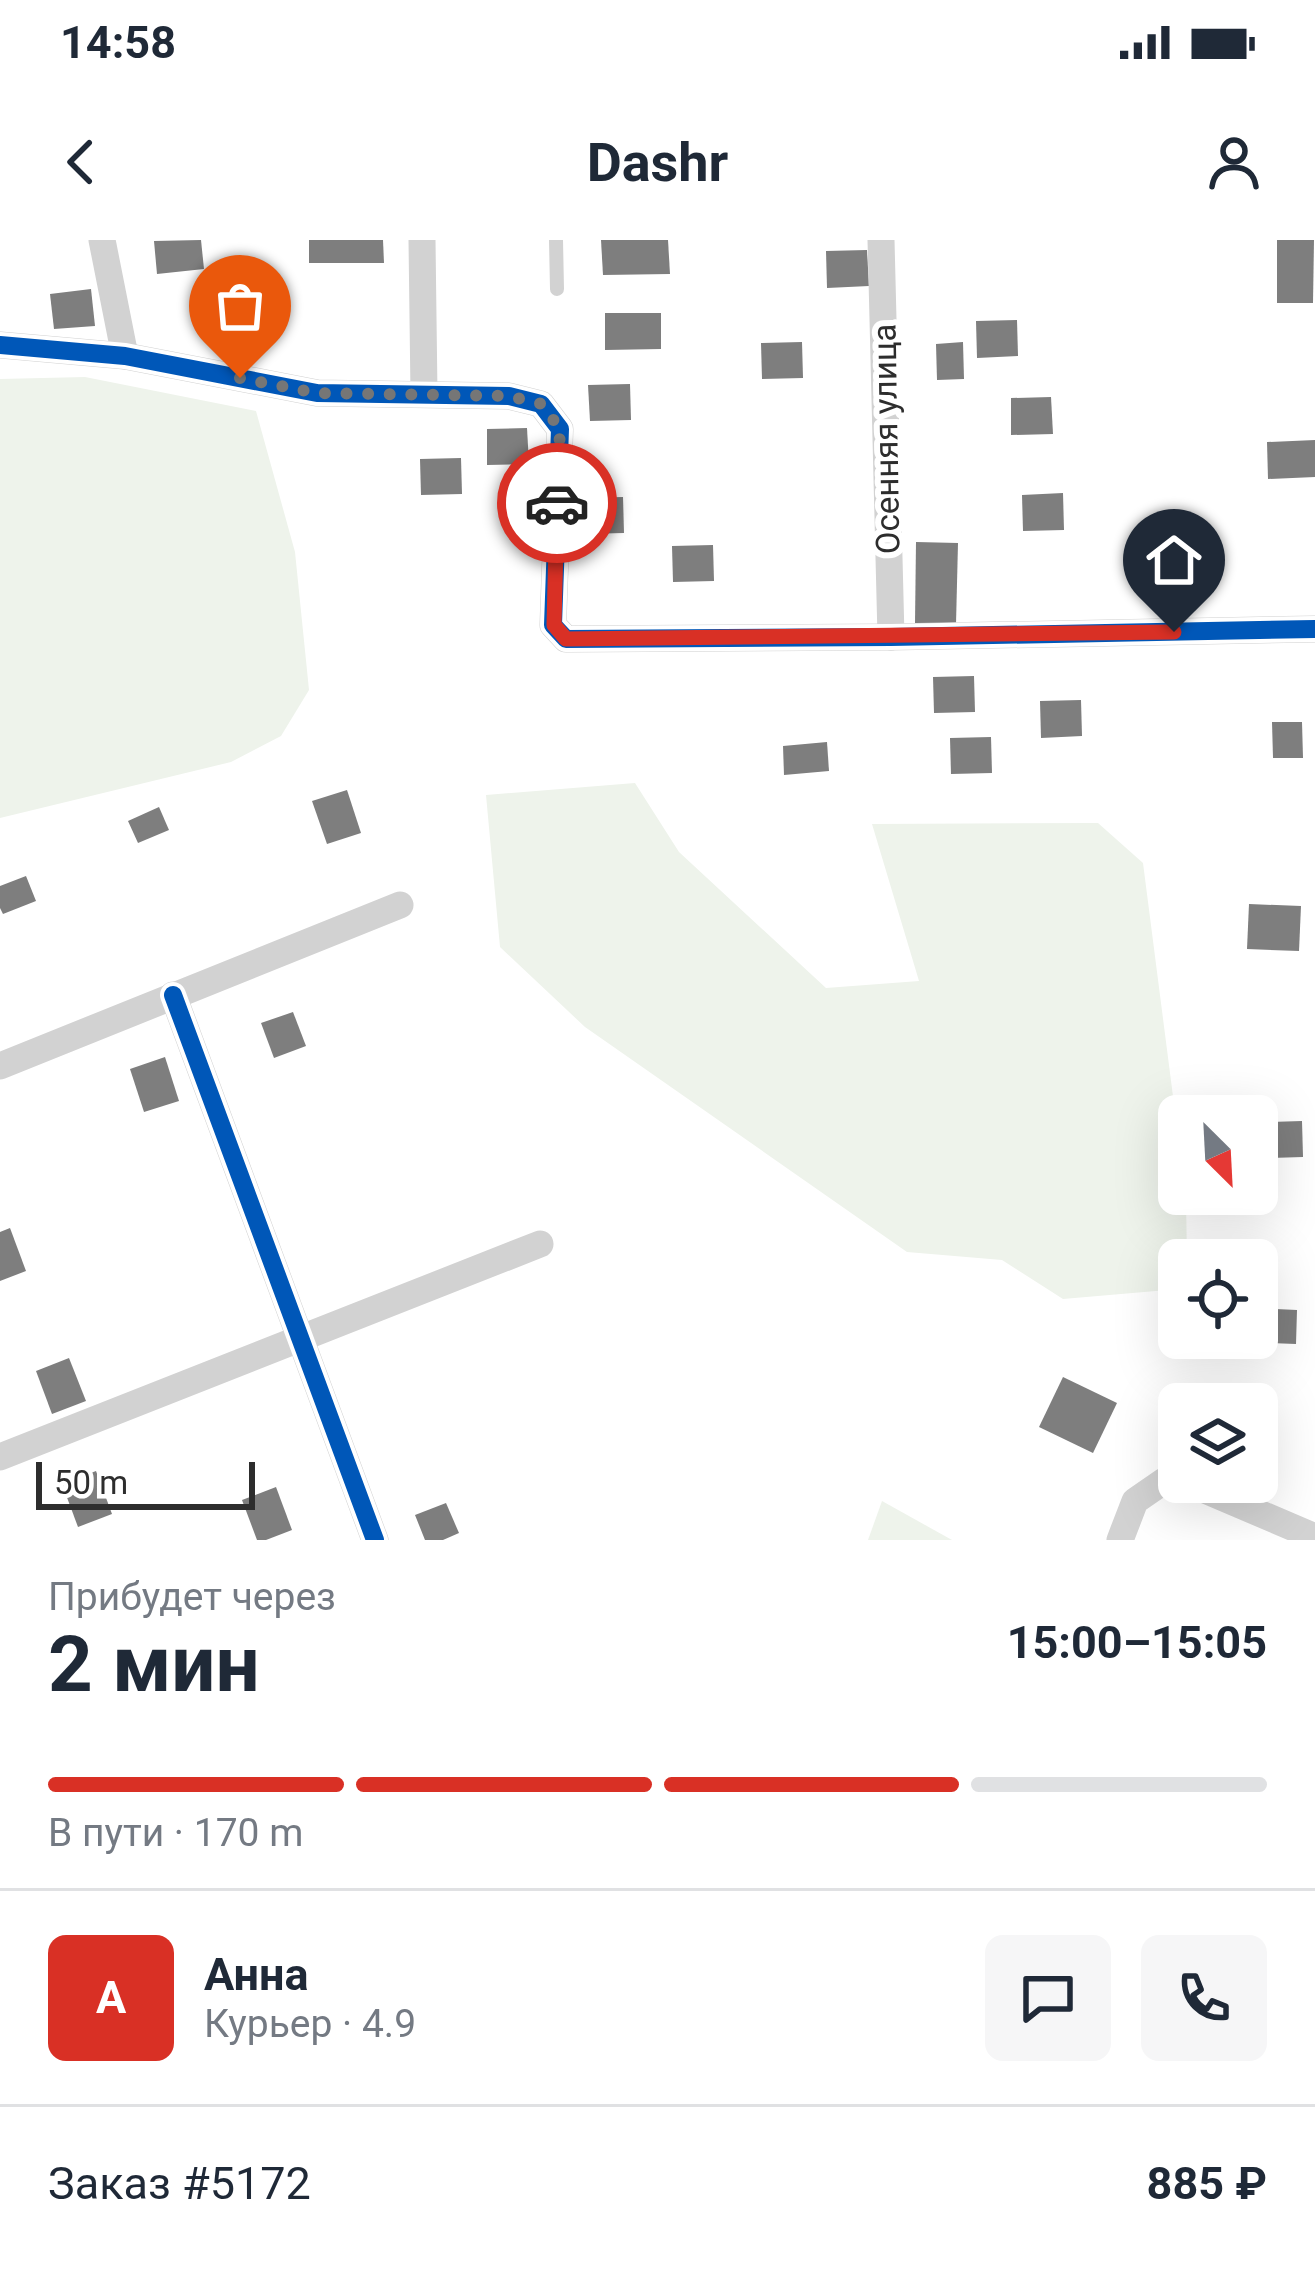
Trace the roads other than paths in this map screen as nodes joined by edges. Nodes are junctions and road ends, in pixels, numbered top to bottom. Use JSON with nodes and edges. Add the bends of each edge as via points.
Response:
{"nodes":[{"id":1,"x":102,"y":240,"type":"edge"},
{"id":2,"x":422,"y":240,"type":"edge"},
{"id":3,"x":556,"y":240,"type":"edge"},
{"id":4,"x":881,"y":240,"type":"edge"},
{"id":5,"x":557,"y":289,"type":"dead end"},
{"id":6,"x":0,"y":346,"type":"edge"},
{"id":7,"x":125,"y":356,"type":"junction"},
{"id":8,"x":424,"y":394,"type":"junction"},
{"id":9,"x":1315,"y":629,"type":"edge"},
{"id":10,"x":891,"y":637,"type":"junction"},
{"id":11,"x":400,"y":905,"type":"dead end"},
{"id":12,"x":173,"y":995,"type":"junction"},
{"id":13,"x":0,"y":1066,"type":"edge"},
{"id":14,"x":540,"y":1244,"type":"dead end"},
{"id":15,"x":300,"y":1340,"type":"junction"},
{"id":16,"x":0,"y":1457,"type":"edge"},
{"id":17,"x":1315,"y":1537,"type":"edge"},
{"id":18,"x":375,"y":1540,"type":"edge"},
{"id":19,"x":1120,"y":1540,"type":"edge"}],
"edges":[{"from":1,"to":7,"type":"street"},
{"from":2,"to":8,"type":"street"},
{"from":3,"to":5,"type":"lane"},
{"from":4,"to":10,"type":"street","name":"Осенняя улица"},
{"from":6,"to":7,"type":"street"},
{"from":7,"to":8,"type":"street","via":[[316,393]]},
{"from":8,"to":10,"type":"street","via":[[542,404],[560,429],[554,625],[566,639]]},
{"from":9,"to":10,"type":"street"},
{"from":11,"to":12,"type":"street"},
{"from":12,"to":13,"type":"street"},
{"from":12,"to":15,"type":"street"},
{"from":14,"to":15,"type":"street"},
{"from":15,"to":16,"type":"street"},
{"from":15,"to":18,"type":"street"},
{"from":17,"to":19,"type":"street","via":[[1164,1480],[1135,1501]]}]}
